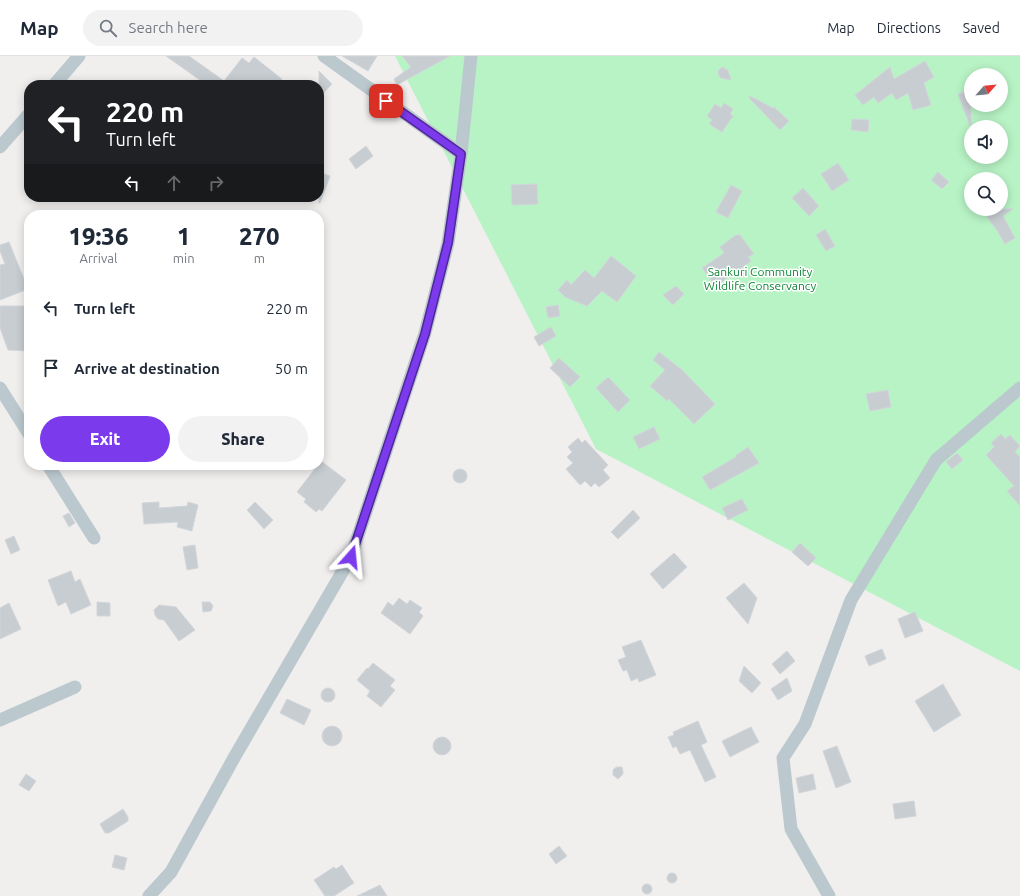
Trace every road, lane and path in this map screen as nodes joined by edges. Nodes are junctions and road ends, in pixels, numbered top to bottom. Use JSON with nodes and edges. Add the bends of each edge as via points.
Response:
{"nodes":[{"id":1,"x":79,"y":56,"type":"edge"},
{"id":2,"x":324,"y":56,"type":"edge"},
{"id":3,"x":471,"y":56,"type":"edge"},
{"id":4,"x":58,"y":80,"type":"edge"},
{"id":5,"x":24,"y":120,"type":"edge"},
{"id":6,"x":0,"y":147,"type":"edge"},
{"id":7,"x":461,"y":154,"type":"junction"},
{"id":8,"x":0,"y":388,"type":"edge"},
{"id":9,"x":1020,"y":388,"type":"edge"},
{"id":10,"x":24,"y":426,"type":"edge"},
{"id":11,"x":51,"y":470,"type":"edge"},
{"id":12,"x":94,"y":538,"type":"dead end"},
{"id":13,"x":75,"y":687,"type":"dead end"},
{"id":14,"x":0,"y":720,"type":"edge"},
{"id":15,"x":149,"y":896,"type":"edge"},
{"id":16,"x":829,"y":896,"type":"edge"}],
"edges":[{"from":1,"to":4,"type":"street"},
{"from":2,"to":7,"type":"street"},
{"from":3,"to":7,"type":"street"},
{"from":5,"to":6,"type":"street"},
{"from":7,"to":15,"type":"street","via":[[448,243],[425,334],[351,557],[171,872]]},
{"from":8,"to":10,"type":"street"},
{"from":9,"to":16,"type":"street","via":[[936,460],[852,600],[805,724],[783,758],[791,829]]},
{"from":11,"to":12,"type":"street"},
{"from":13,"to":14,"type":"street"}]}
